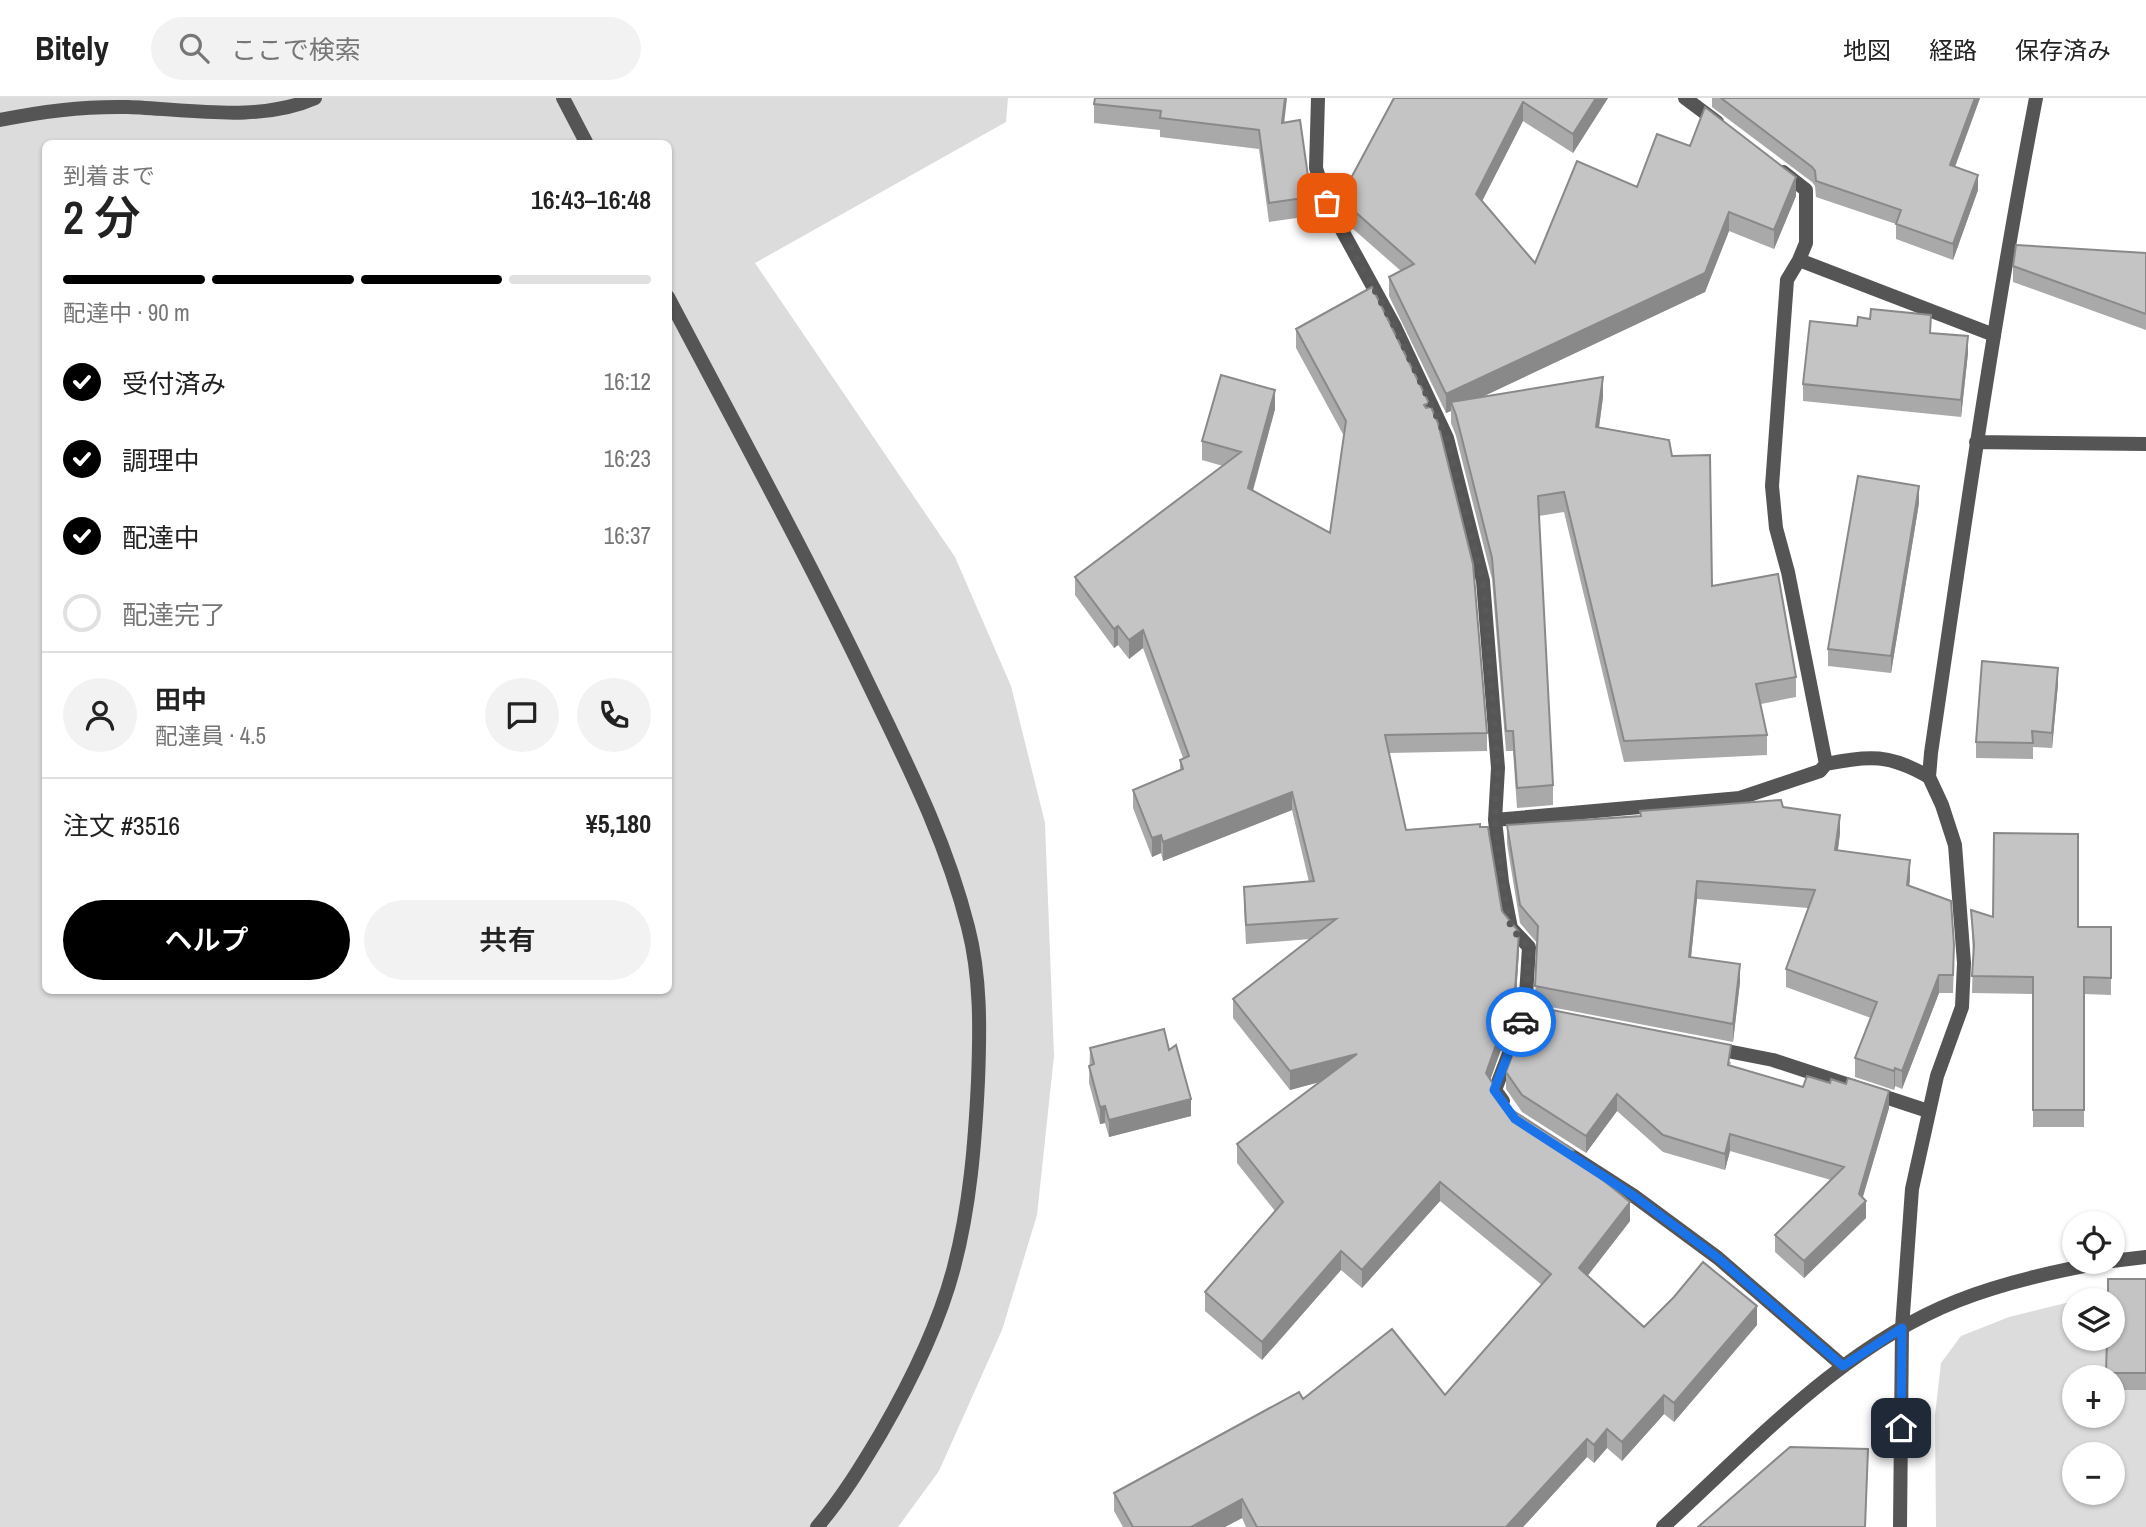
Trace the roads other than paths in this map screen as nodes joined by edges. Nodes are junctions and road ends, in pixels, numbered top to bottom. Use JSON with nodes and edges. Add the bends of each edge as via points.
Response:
{"nodes":[{"id":1,"x":315,"y":98,"type":"edge"},
{"id":2,"x":563,"y":98,"type":"edge"},
{"id":3,"x":1318,"y":98,"type":"edge"},
{"id":4,"x":1685,"y":98,"type":"edge"},
{"id":5,"x":2036,"y":98,"type":"edge"},
{"id":6,"x":0,"y":120,"type":"edge"},
{"id":7,"x":1729,"y":131,"type":"edge"},
{"id":8,"x":585,"y":140,"type":"edge"},
{"id":9,"x":1773,"y":165,"type":"edge"},
{"id":10,"x":1799,"y":260,"type":"junction"},
{"id":11,"x":672,"y":305,"type":"edge"},
{"id":12,"x":1994,"y":335,"type":"junction"},
{"id":13,"x":1976,"y":442,"type":"junction"},
{"id":14,"x":2146,"y":444,"type":"edge"},
{"id":15,"x":1826,"y":764,"type":"junction"},
{"id":16,"x":1929,"y":777,"type":"junction"},
{"id":17,"x":1495,"y":820,"type":"junction"},
{"id":18,"x":1693,"y":1044,"type":"edge"},
{"id":19,"x":1508,"y":1109,"type":"edge"},
{"id":20,"x":1928,"y":1111,"type":"junction"},
{"id":21,"x":1547,"y":1140,"type":"edge"},
{"id":22,"x":2146,"y":1257,"type":"edge"},
{"id":23,"x":2125,"y":1259,"type":"edge"},
{"id":24,"x":2062,"y":1272,"type":"edge"},
{"id":25,"x":1902,"y":1328,"type":"junction"},
{"id":26,"x":1843,"y":1366,"type":"junction"},
{"id":27,"x":817,"y":1527,"type":"edge"},
{"id":28,"x":1662,"y":1527,"type":"edge"},
{"id":29,"x":1900,"y":1527,"type":"edge"}],
"edges":[{"from":1,"to":6,"type":"street","via":[[276,110],[85,107]]},
{"from":2,"to":8,"type":"street"},
{"from":3,"to":17,"type":"street","via":[[1317,167],[1327,203],[1394,325],[1447,438],[1483,581],[1498,768]]},
{"from":4,"to":7,"type":"street"},
{"from":5,"to":12,"type":"street"},
{"from":9,"to":10,"type":"street","via":[[1806,190],[1806,243]]},
{"from":10,"to":12,"type":"street"},
{"from":10,"to":15,"type":"street","via":[[1787,280],[1772,486],[1776,528]]},
{"from":11,"to":27,"type":"street","via":[[833,610],[933,818],[969,930],[976,978],[981,1036],[977,1123],[954,1268],[932,1332],[902,1397],[836,1506]]},
{"from":12,"to":13,"type":"street"},
{"from":13,"to":14,"type":"street"},
{"from":13,"to":16,"type":"street"},
{"from":15,"to":16,"type":"street","via":[[1858,757],[1882,758],[1907,764]]},
{"from":15,"to":17,"type":"street","via":[[1821,771],[1740,799]]},
{"from":16,"to":20,"type":"street","via":[[1955,845],[1964,963],[1962,1007]]},
{"from":17,"to":19,"type":"street","via":[[1511,928],[1529,947],[1532,1013],[1494,1090]]},
{"from":18,"to":20,"type":"street","via":[[1773,1060]]},
{"from":20,"to":25,"type":"street","via":[[1912,1189]]},
{"from":21,"to":26,"type":"street","via":[[1718,1258]]},
{"from":22,"to":23,"type":"street"},
{"from":24,"to":25,"type":"street","via":[[2001,1285]]},
{"from":25,"to":26,"type":"street"},
{"from":25,"to":29,"type":"street"},
{"from":26,"to":28,"type":"street","via":[[1756,1438]]}]}
